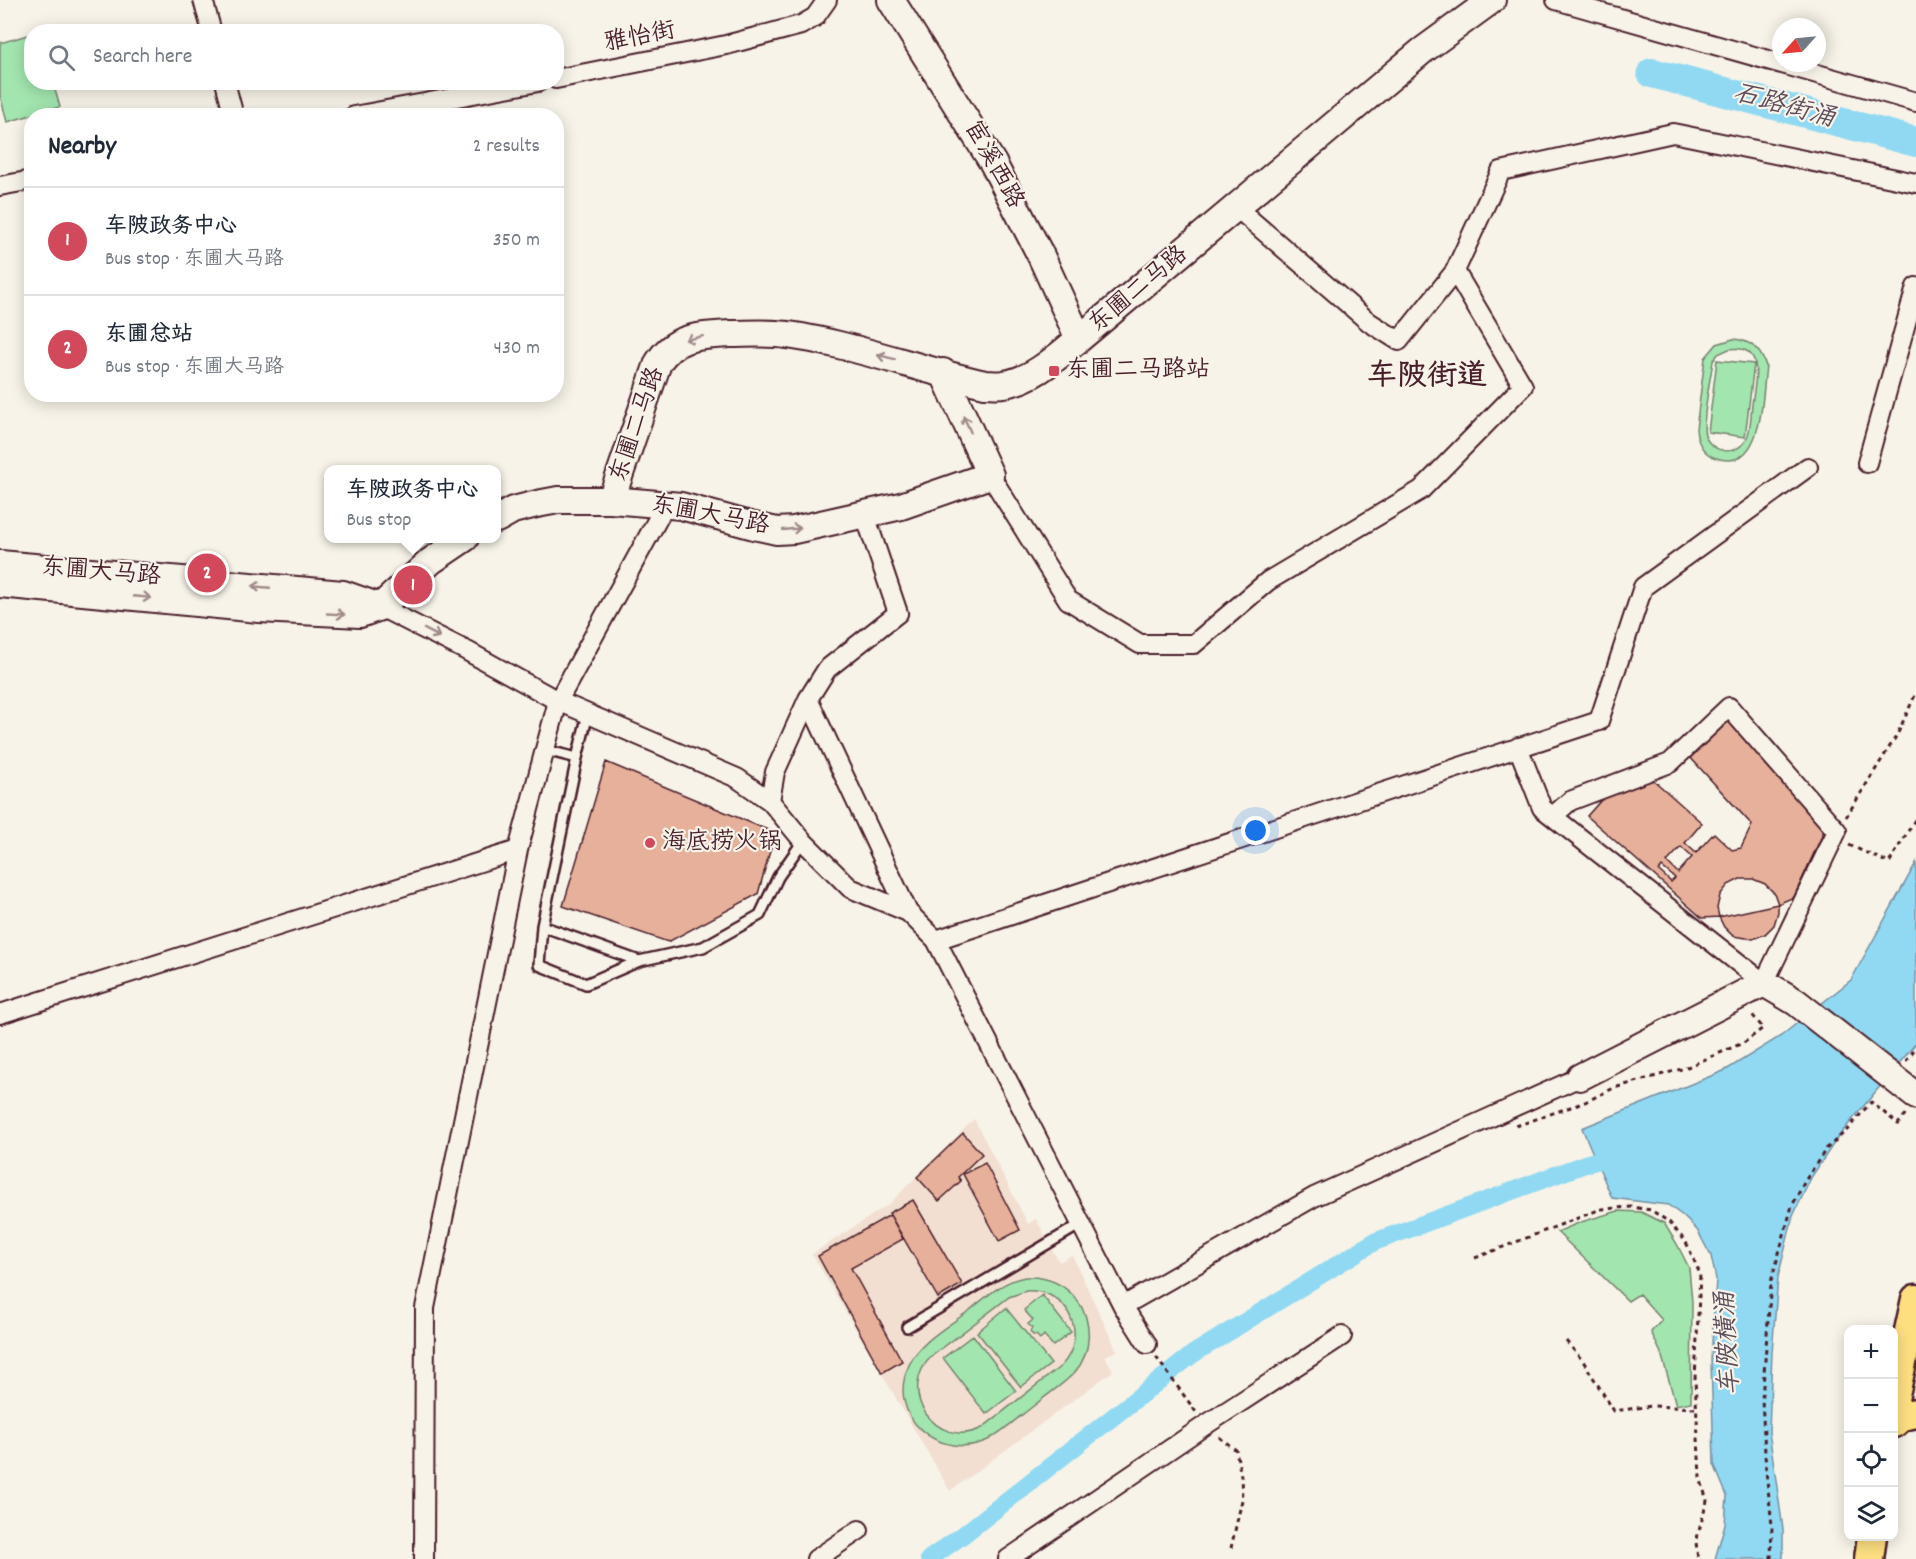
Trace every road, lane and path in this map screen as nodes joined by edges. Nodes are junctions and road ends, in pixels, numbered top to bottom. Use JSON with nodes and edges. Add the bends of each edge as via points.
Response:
{"nodes":[{"id":1,"x":203,"y":0,"type":"edge"},
{"id":2,"x":827,"y":0,"type":"edge"},
{"id":3,"x":891,"y":0,"type":"edge"},
{"id":4,"x":1492,"y":0,"type":"edge"},
{"id":5,"x":1556,"y":0,"type":"edge"},
{"id":6,"x":210,"y":24,"type":"edge"},
{"id":7,"x":564,"y":77,"type":"edge"},
{"id":8,"x":227,"y":90,"type":"edge"},
{"id":9,"x":495,"y":90,"type":"edge"},
{"id":10,"x":1916,"y":102,"type":"edge"},
{"id":11,"x":232,"y":108,"type":"edge"},
{"id":12,"x":397,"y":108,"type":"edge"},
{"id":13,"x":24,"y":182,"type":"edge"},
{"id":14,"x":1916,"y":183,"type":"edge"},
{"id":15,"x":0,"y":186,"type":"edge"},
{"id":16,"x":1237,"y":208,"type":"junction"},
{"id":17,"x":1455,"y":271,"type":"junction"},
{"id":18,"x":1916,"y":287,"type":"edge"},
{"id":19,"x":1079,"y":339,"type":"junction"},
{"id":20,"x":943,"y":372,"type":"junction"},
{"id":21,"x":1867,"y":463,"type":"dead end"},
{"id":22,"x":1808,"y":467,"type":"dead end"},
{"id":23,"x":990,"y":475,"type":"junction"},
{"id":24,"x":611,"y":500,"type":"junction"},
{"id":25,"x":666,"y":504,"type":"junction"},
{"id":26,"x":865,"y":515,"type":"junction"},
{"id":27,"x":501,"y":517,"type":"edge"},
{"id":28,"x":457,"y":543,"type":"edge"},
{"id":29,"x":0,"y":564,"type":"edge"},
{"id":30,"x":0,"y":584,"type":"edge"},
{"id":31,"x":380,"y":607,"type":"junction"},
{"id":32,"x":1916,"y":693,"type":"edge"},
{"id":33,"x":808,"y":699,"type":"junction"},
{"id":34,"x":558,"y":701,"type":"junction"},
{"id":35,"x":588,"y":714,"type":"junction"},
{"id":36,"x":1518,"y":747,"type":"junction"},
{"id":37,"x":545,"y":750,"type":"junction"},
{"id":38,"x":577,"y":758,"type":"junction"},
{"id":39,"x":770,"y":801,"type":"junction"},
{"id":40,"x":1552,"y":816,"type":"junction"},
{"id":41,"x":1916,"y":818,"type":"edge"},
{"id":42,"x":1835,"y":835,"type":"junction"},
{"id":43,"x":802,"y":841,"type":"junction"},
{"id":44,"x":518,"y":850,"type":"junction"},
{"id":45,"x":908,"y":912,"type":"junction"},
{"id":46,"x":542,"y":926,"type":"junction"},
{"id":47,"x":936,"y":940,"type":"junction"},
{"id":48,"x":639,"y":961,"type":"junction"},
{"id":49,"x":1764,"y":983,"type":"junction"},
{"id":50,"x":1747,"y":1008,"type":"dead end"},
{"id":51,"x":0,"y":1014,"type":"edge"},
{"id":52,"x":1916,"y":1047,"type":"edge"},
{"id":53,"x":1901,"y":1071,"type":"junction"},
{"id":54,"x":1580,"y":1077,"type":"joint"},
{"id":55,"x":1912,"y":1104,"type":"edge"},
{"id":56,"x":1509,"y":1129,"type":"dead end"},
{"id":57,"x":1081,"y":1224,"type":"junction"},
{"id":58,"x":1475,"y":1258,"type":"dead end"},
{"id":59,"x":1916,"y":1299,"type":"edge"},
{"id":60,"x":1123,"y":1306,"type":"junction"},
{"id":61,"x":907,"y":1327,"type":"dead end"},
{"id":62,"x":1342,"y":1336,"type":"dead end"},
{"id":63,"x":1566,"y":1341,"type":"dead end"},
{"id":64,"x":1147,"y":1344,"type":"joint"},
{"id":65,"x":1898,"y":1379,"type":"edge"},
{"id":66,"x":1696,"y":1408,"type":"junction"},
{"id":67,"x":1916,"y":1413,"type":"edge"},
{"id":68,"x":1898,"y":1419,"type":"edge"},
{"id":69,"x":1207,"y":1424,"type":"junction"},
{"id":70,"x":859,"y":1530,"type":"dead end"},
{"id":71,"x":1871,"y":1541,"type":"edge"},
{"id":72,"x":1231,"y":1548,"type":"dead end"},
{"id":73,"x":424,"y":1559,"type":"edge"},
{"id":74,"x":816,"y":1559,"type":"edge"},
{"id":75,"x":1008,"y":1559,"type":"edge"},
{"id":76,"x":1698,"y":1559,"type":"edge"},
{"id":77,"x":1771,"y":1559,"type":"edge"},
{"id":78,"x":1869,"y":1559,"type":"edge"}],
"edges":[{"from":1,"to":6,"type":"street"},
{"from":2,"to":7,"type":"street","name":"雅怡街","via":[[816,17],[801,25],[726,45]]},
{"from":3,"to":19,"type":"street","name":"宦溪西路","via":[[998,172]]},
{"from":4,"to":16,"type":"street","name":"东圃二马路","via":[[1422,51]]},
{"from":5,"to":10,"type":"street"},
{"from":8,"to":11,"type":"street"},
{"from":9,"to":12,"type":"street"},
{"from":13,"to":15,"type":"street"},
{"from":14,"to":17,"type":"street","via":[[1673,133],[1501,171]]},
{"from":16,"to":17,"type":"street","via":[[1369,322],[1399,341]]},
{"from":16,"to":19,"type":"street","name":"东圃二马路"},
{"from":17,"to":23,"type":"street","via":[[1523,386],[1421,490],[1268,581],[1194,644],[1140,644],[1068,600]]},
{"from":18,"to":21,"type":"street"},
{"from":19,"to":20,"type":"street","name":"东圃二马路","via":[[1034,372],[1004,384],[985,384]]},
{"from":23,"to":20,"type":"street","one_way":true},
{"from":20,"to":24,"type":"street","name":"东圃二马路","one_way":true,"via":[[802,337],[755,333],[688,338],[665,351],[658,363]]},
{"from":22,"to":36,"type":"street","via":[[1643,587],[1599,721]]},
{"from":23,"to":26,"type":"street","name":"东圃大马路"},
{"from":24,"to":25,"type":"street","name":"东圃大马路"},
{"from":24,"to":27,"type":"street","name":"东圃大马路","via":[[548,502]]},
{"from":25,"to":26,"type":"street","name":"东圃大马路","one_way":true,"via":[[777,531]]},
{"from":25,"to":34,"type":"street"},
{"from":26,"to":33,"type":"street","via":[[898,613],[827,669]]},
{"from":28,"to":31,"type":"street","name":"东圃大马路","via":[[430,561]]},
{"from":31,"to":29,"type":"street","name":"东圃大马路","one_way":true,"via":[[343,594]]},
{"from":30,"to":31,"type":"street","name":"东圃大马路","one_way":true,"via":[[339,615],[360,614]]},
{"from":31,"to":34,"type":"street","one_way":true},
{"from":32,"to":42,"type":"path","via":[[1897,735]]},
{"from":33,"to":39,"type":"street","via":[[775,772]]},
{"from":33,"to":45,"type":"street"},
{"from":34,"to":35,"type":"street"},
{"from":34,"to":37,"type":"street"},
{"from":35,"to":38,"type":"lane"},
{"from":35,"to":39,"type":"street","via":[[737,778]]},
{"from":36,"to":40,"type":"street","via":[[1542,808]]},
{"from":36,"to":47,"type":"street"},
{"from":37,"to":38,"type":"lane"},
{"from":37,"to":44,"type":"street"},
{"from":38,"to":46,"type":"lane"},
{"from":39,"to":43,"type":"street"},
{"from":40,"to":42,"type":"street","via":[[1570,801],[1670,763],[1729,707]]},
{"from":40,"to":49,"type":"street"},
{"from":41,"to":42,"type":"path","via":[[1889,863]]},
{"from":42,"to":49,"type":"street"},
{"from":43,"to":45,"type":"street","via":[[850,888]]},
{"from":43,"to":48,"type":"lane","via":[[778,877],[760,915],[703,947]]},
{"from":44,"to":51,"type":"street"},
{"from":44,"to":73,"type":"street","via":[[426,1308]]},
{"from":45,"to":47,"type":"street"},
{"from":46,"to":48,"type":"lane"},
{"from":46,"to":48,"type":"lane","via":[[538,965],[586,984]]},
{"from":47,"to":57,"type":"street"},
{"from":49,"to":53,"type":"street"},
{"from":49,"to":54,"type":"street"},
{"from":50,"to":56,"type":"path","via":[[1763,1028],[1745,1042],[1685,1068],[1614,1088]]},
{"from":52,"to":53,"type":"path"},
{"from":53,"to":55,"type":"street"},
{"from":54,"to":60,"type":"street","via":[[1314,1197]]},
{"from":55,"to":77,"type":"path","via":[[1898,1124],[1871,1102],[1826,1149],[1792,1206],[1771,1282],[1762,1399]]},
{"from":57,"to":60,"type":"street"},
{"from":57,"to":61,"type":"lane"},
{"from":58,"to":66,"type":"path","via":[[1601,1209],[1651,1210],[1669,1222],[1686,1242],[1700,1274]]},
{"from":59,"to":65,"type":"main road"},
{"from":60,"to":64,"type":"street"},
{"from":62,"to":69,"type":"street"},
{"from":63,"to":66,"type":"path","via":[[1614,1411],[1652,1406]]},
{"from":64,"to":69,"type":"path"},
{"from":66,"to":76,"type":"path","via":[[1700,1477],[1707,1502],[1696,1542]]},
{"from":67,"to":68,"type":"main road"},
{"from":69,"to":72,"type":"path","via":[[1236,1450],[1242,1500]]},
{"from":69,"to":75,"type":"street"},
{"from":70,"to":74,"type":"street"},
{"from":71,"to":78,"type":"main road"}]}
